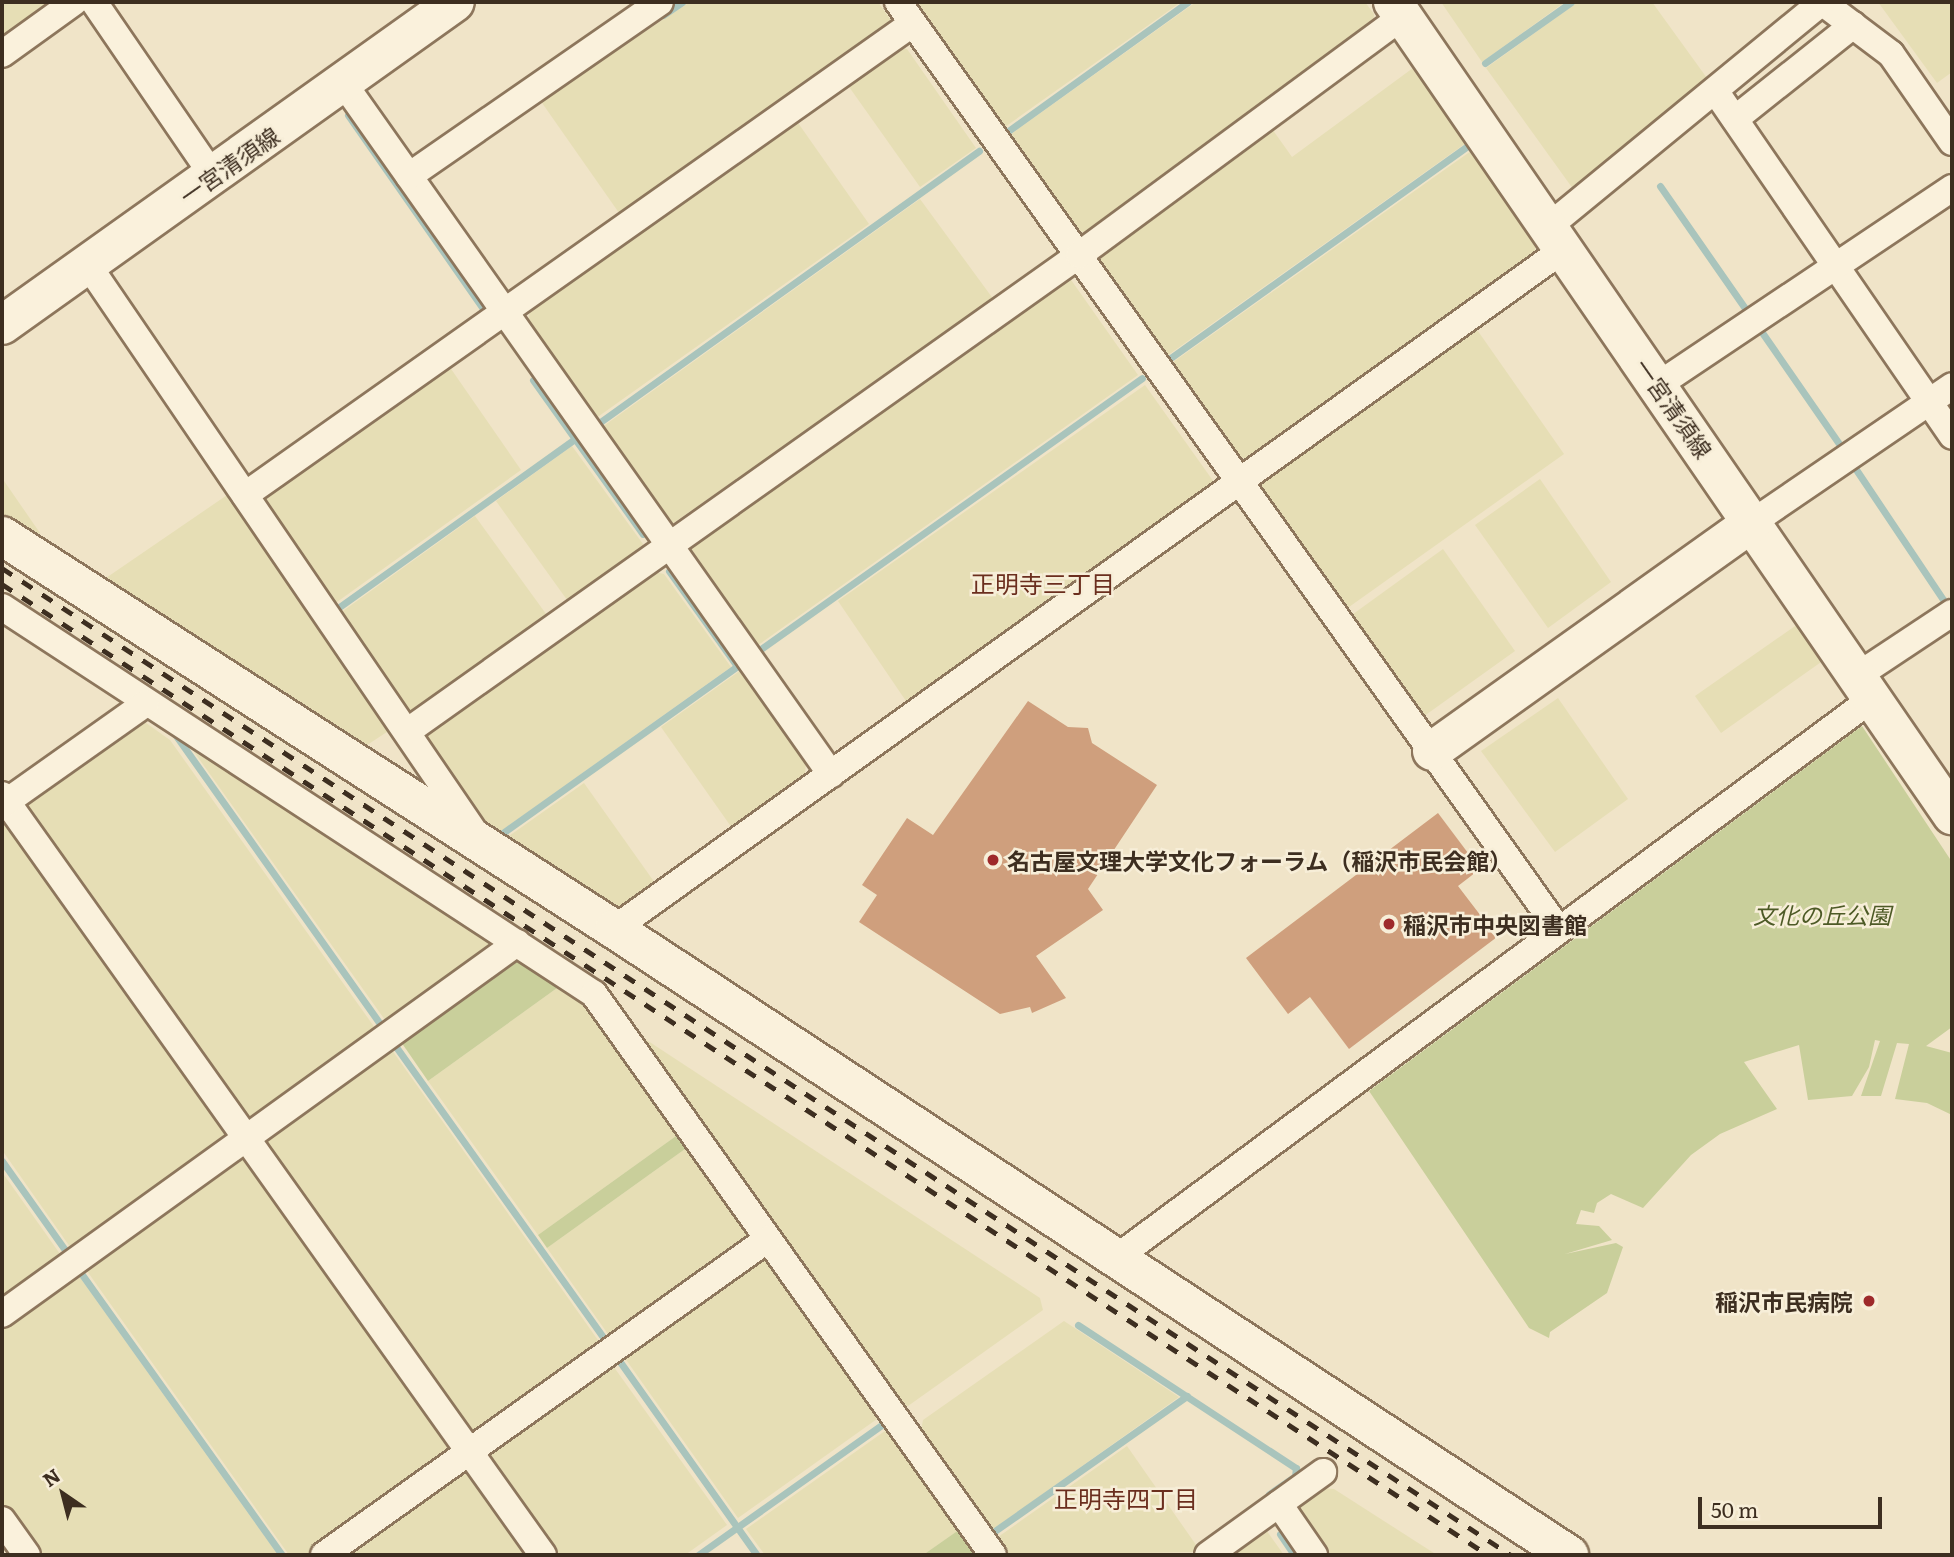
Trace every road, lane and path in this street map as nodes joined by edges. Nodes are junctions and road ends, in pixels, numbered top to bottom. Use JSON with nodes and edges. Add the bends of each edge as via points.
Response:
{"nodes":[{"id":1,"x":74,"y":2,"type":"edge"},
{"id":2,"x":94,"y":2,"type":"edge"},
{"id":3,"x":660,"y":2,"type":"edge"},
{"id":4,"x":898,"y":2,"type":"edge"},
{"id":5,"x":1822,"y":2,"type":"edge"},
{"id":6,"x":449,"y":4,"type":"edge"},
{"id":7,"x":1398,"y":9,"type":"edge"},
{"id":8,"x":912,"y":24,"type":"junction"},
{"id":9,"x":1853,"y":25,"type":"junction"},
{"id":10,"x":2,"y":54,"type":"edge"},
{"id":11,"x":344,"y":84,"type":"junction"},
{"id":12,"x":1716,"y":92,"type":"junction"},
{"id":13,"x":1735,"y":119,"type":"junction"},
{"id":14,"x":1952,"y":142,"type":"edge"},
{"id":15,"x":213,"y":176,"type":"junction"},
{"id":16,"x":409,"y":176,"type":"junction"},
{"id":17,"x":1952,"y":188,"type":"edge"},
{"id":18,"x":1556,"y":238,"type":"junction"},
{"id":19,"x":1079,"y":255,"type":"junction"},
{"id":20,"x":88,"y":264,"type":"junction"},
{"id":21,"x":1838,"y":265,"type":"junction"},
{"id":22,"x":507,"y":314,"type":"junction"},
{"id":23,"x":2,"y":326,"type":"edge"},
{"id":24,"x":1658,"y":385,"type":"junction"},
{"id":25,"x":1952,"y":386,"type":"edge"},
{"id":26,"x":1929,"y":401,"type":"junction"},
{"id":27,"x":1952,"y":436,"type":"edge"},
{"id":28,"x":1240,"y":481,"type":"junction"},
{"id":29,"x":245,"y":495,"type":"junction"},
{"id":30,"x":1753,"y":522,"type":"junction"},
{"id":31,"x":2,"y":536,"type":"edge"},
{"id":32,"x":669,"y":544,"type":"junction"},
{"id":33,"x":2,"y":607,"type":"edge"},
{"id":34,"x":1952,"y":613,"type":"edge"},
{"id":35,"x":1865,"y":687,"type":"junction"},
{"id":36,"x":146,"y":703,"type":"junction"},
{"id":37,"x":408,"y":731,"type":"junction"},
{"id":38,"x":1432,"y":751,"type":"junction"},
{"id":39,"x":831,"y":774,"type":"junction"},
{"id":40,"x":3,"y":801,"type":"edge"},
{"id":41,"x":1952,"y":815,"type":"edge"},
{"id":42,"x":487,"y":853,"type":"junction"},
{"id":43,"x":614,"y":929,"type":"junction"},
{"id":44,"x":1559,"y":930,"type":"junction"},
{"id":45,"x":517,"y":943,"type":"junction"},
{"id":46,"x":246,"y":1138,"type":"junction"},
{"id":47,"x":768,"y":1239,"type":"junction"},
{"id":48,"x":1116,"y":1258,"type":"junction"},
{"id":49,"x":2,"y":1314,"type":"edge"},
{"id":50,"x":470,"y":1452,"type":"junction"},
{"id":51,"x":1323,"y":1472,"type":"dead end"},
{"id":52,"x":1279,"y":1504,"type":"junction"},
{"id":53,"x":2,"y":1520,"type":"edge"},
{"id":54,"x":27,"y":1555,"type":"edge"},
{"id":55,"x":324,"y":1555,"type":"edge"},
{"id":56,"x":543,"y":1555,"type":"edge"},
{"id":57,"x":993,"y":1555,"type":"edge"},
{"id":58,"x":1208,"y":1555,"type":"edge"},
{"id":59,"x":1314,"y":1555,"type":"edge"},
{"id":60,"x":1569,"y":1555,"type":"edge"}],
"edges":[{"from":1,"to":10,"type":"street"},
{"from":2,"to":15,"type":"street"},
{"from":3,"to":16,"type":"street"},
{"from":4,"to":8,"type":"street"},
{"from":5,"to":9,"type":"street"},
{"from":5,"to":12,"type":"street"},
{"from":6,"to":11,"type":"street","name":"一宮清須線"},
{"from":7,"to":18,"type":"street","name":"一宮清須線"},
{"from":7,"to":19,"type":"street"},
{"from":8,"to":19,"type":"street"},
{"from":8,"to":22,"type":"street"},
{"from":9,"to":13,"type":"street"},
{"from":9,"to":14,"type":"street","via":[[1891,54]]},
{"from":11,"to":15,"type":"street","name":"一宮清須線"},
{"from":11,"to":16,"type":"street"},
{"from":12,"to":13,"type":"street"},
{"from":12,"to":18,"type":"street"},
{"from":13,"to":21,"type":"street"},
{"from":15,"to":20,"type":"street","name":"一宮清須線"},
{"from":16,"to":22,"type":"street"},
{"from":17,"to":21,"type":"street"},
{"from":18,"to":24,"type":"street","name":"一宮清須線"},
{"from":18,"to":28,"type":"street"},
{"from":19,"to":28,"type":"street"},
{"from":19,"to":32,"type":"street"},
{"from":20,"to":23,"type":"street","name":"一宮清須線"},
{"from":20,"to":29,"type":"street"},
{"from":21,"to":24,"type":"street"},
{"from":21,"to":26,"type":"street"},
{"from":22,"to":29,"type":"street"},
{"from":22,"to":32,"type":"street"},
{"from":24,"to":30,"type":"street","name":"一宮清須線"},
{"from":25,"to":26,"type":"street"},
{"from":26,"to":27,"type":"street"},
{"from":26,"to":30,"type":"street"},
{"from":28,"to":38,"type":"street"},
{"from":28,"to":39,"type":"street"},
{"from":29,"to":37,"type":"street"},
{"from":30,"to":35,"type":"street","name":"一宮清須線"},
{"from":30,"to":38,"type":"street"},
{"from":31,"to":42,"type":"street"},
{"from":32,"to":37,"type":"street"},
{"from":32,"to":39,"type":"street"},
{"from":33,"to":36,"type":"street"},
{"from":34,"to":35,"type":"street"},
{"from":35,"to":41,"type":"street","name":"一宮清須線"},
{"from":35,"to":44,"type":"street"},
{"from":36,"to":40,"type":"street"},
{"from":36,"to":45,"type":"street"},
{"from":37,"to":42,"type":"street"},
{"from":38,"to":44,"type":"street"},
{"from":39,"to":43,"type":"street"},
{"from":40,"to":46,"type":"street"},
{"from":42,"to":43,"type":"street"},
{"from":43,"to":48,"type":"street"},
{"from":44,"to":48,"type":"street"},
{"from":45,"to":46,"type":"street"},
{"from":45,"to":47,"type":"street","via":[[594,994]]},
{"from":46,"to":49,"type":"street"},
{"from":46,"to":50,"type":"street"},
{"from":47,"to":50,"type":"street"},
{"from":47,"to":57,"type":"street"},
{"from":48,"to":60,"type":"street"},
{"from":50,"to":55,"type":"street"},
{"from":50,"to":56,"type":"street"},
{"from":51,"to":52,"type":"street"},
{"from":52,"to":58,"type":"street"},
{"from":52,"to":59,"type":"street"},
{"from":53,"to":54,"type":"street"}]}
